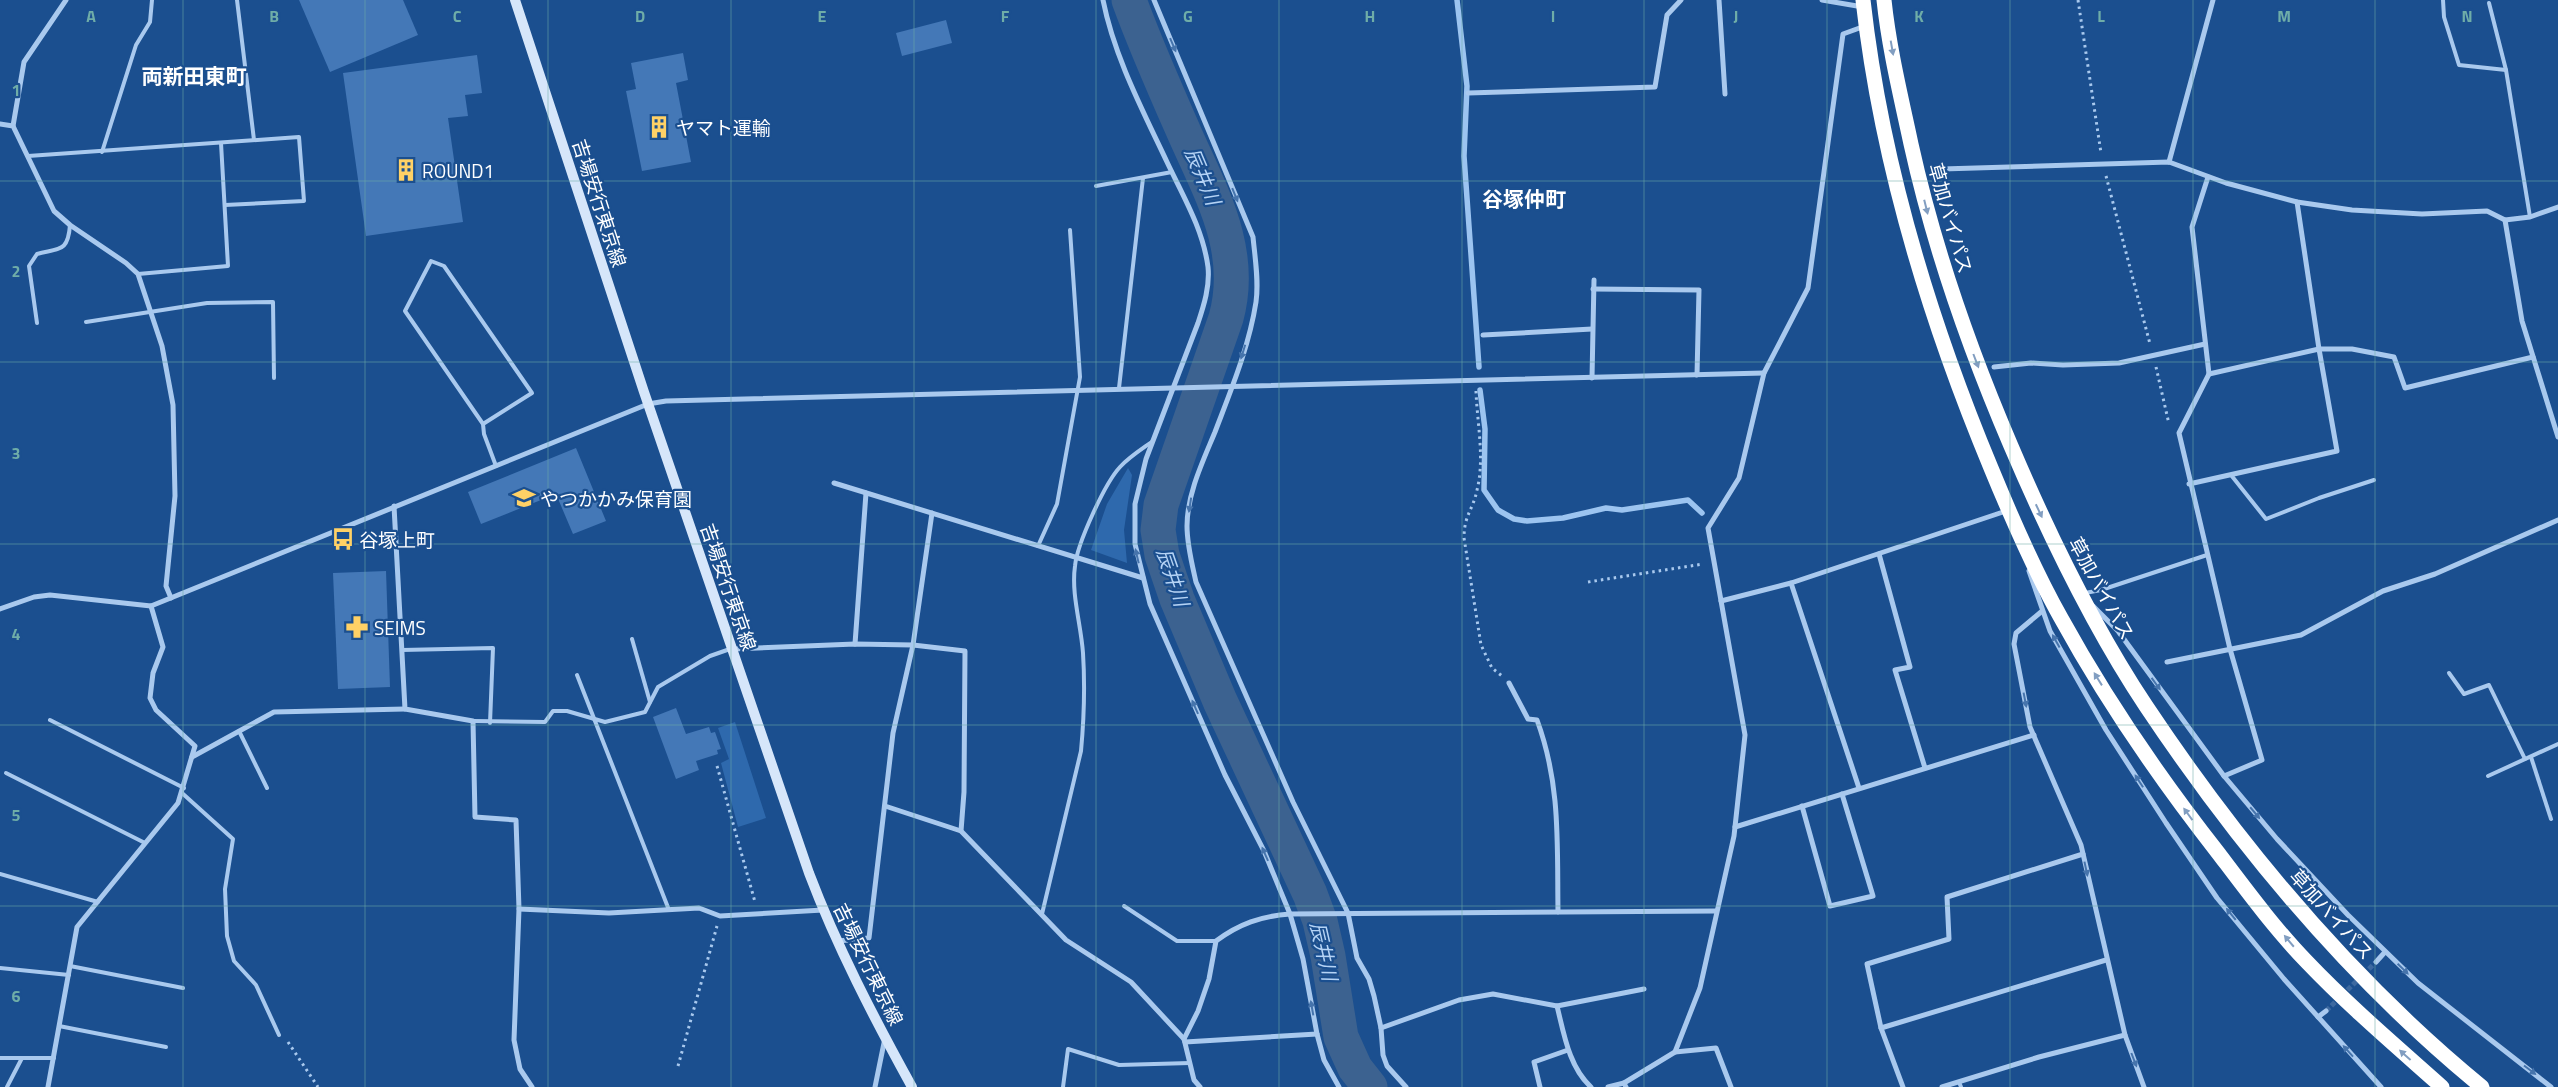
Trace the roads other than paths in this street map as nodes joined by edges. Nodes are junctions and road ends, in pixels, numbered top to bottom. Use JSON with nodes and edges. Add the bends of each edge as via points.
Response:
{"nodes":[{"id":1,"x":66,"y":0,"type":"edge"},
{"id":2,"x":152,"y":0,"type":"edge"},
{"id":3,"x":237,"y":0,"type":"edge"},
{"id":4,"x":515,"y":0,"type":"edge"},
{"id":5,"x":1103,"y":0,"type":"edge"},
{"id":6,"x":1154,"y":0,"type":"edge"},
{"id":7,"x":1681,"y":0,"type":"edge"},
{"id":8,"x":1719,"y":0,"type":"edge"},
{"id":9,"x":1822,"y":0,"type":"edge"},
{"id":10,"x":1884,"y":0,"type":"edge"},
{"id":11,"x":2213,"y":0,"type":"edge"},
{"id":12,"x":2443,"y":0,"type":"edge"},
{"id":13,"x":1863,"y":3,"type":"edge"},
{"id":14,"x":2489,"y":3,"type":"dead end"},
{"id":15,"x":1866,"y":26,"type":"junction"},
{"id":16,"x":2506,"y":70,"type":"junction"},
{"id":17,"x":1468,"y":93,"type":"dead end"},
{"id":18,"x":1726,"y":94,"type":"dead end"},
{"id":19,"x":0,"y":124,"type":"edge"},
{"id":20,"x":13,"y":126,"type":"junction"},
{"id":21,"x":254,"y":140,"type":"junction"},
{"id":22,"x":221,"y":143,"type":"junction"},
{"id":23,"x":102,"y":152,"type":"junction"},
{"id":24,"x":28,"y":156,"type":"junction"},
{"id":25,"x":2169,"y":162,"type":"junction"},
{"id":26,"x":1942,"y":169,"type":"dead end"},
{"id":27,"x":1172,"y":172,"type":"junction"},
{"id":28,"x":2208,"y":176,"type":"junction"},
{"id":29,"x":1143,"y":178,"type":"junction"},
{"id":30,"x":1096,"y":186,"type":"dead end"},
{"id":31,"x":2297,"y":202,"type":"junction"},
{"id":32,"x":225,"y":205,"type":"junction"},
{"id":33,"x":2558,"y":207,"type":"edge"},
{"id":34,"x":2530,"y":217,"type":"junction"},
{"id":35,"x":2505,"y":220,"type":"junction"},
{"id":36,"x":70,"y":225,"type":"junction"},
{"id":37,"x":1070,"y":230,"type":"dead end"},
{"id":38,"x":138,"y":274,"type":"junction"},
{"id":39,"x":1594,"y":280,"type":"dead end"},
{"id":40,"x":1594,"y":290,"type":"junction"},
{"id":41,"x":150,"y":310,"type":"junction"},
{"id":42,"x":86,"y":322,"type":"dead end"},
{"id":43,"x":37,"y":323,"type":"dead end"},
{"id":44,"x":1592,"y":329,"type":"junction"},
{"id":45,"x":1483,"y":335,"type":"dead end"},
{"id":46,"x":2206,"y":344,"type":"junction"},
{"id":47,"x":2319,"y":349,"type":"junction"},
{"id":48,"x":2533,"y":357,"type":"junction"},
{"id":49,"x":1994,"y":367,"type":"dead end"},
{"id":50,"x":1764,"y":373,"type":"junction"},
{"id":51,"x":2209,"y":374,"type":"junction"},
{"id":52,"x":1697,"y":375,"type":"junction"},
{"id":53,"x":274,"y":378,"type":"dead end"},
{"id":54,"x":1592,"y":378,"type":"junction"},
{"id":55,"x":1233,"y":386,"type":"junction"},
{"id":56,"x":1172,"y":387,"type":"junction"},
{"id":57,"x":1120,"y":388,"type":"junction"},
{"id":58,"x":1078,"y":389,"type":"junction"},
{"id":59,"x":648,"y":404,"type":"junction"},
{"id":60,"x":483,"y":424,"type":"junction"},
{"id":61,"x":2558,"y":437,"type":"edge"},
{"id":62,"x":1154,"y":440,"type":"junction"},
{"id":63,"x":496,"y":466,"type":"junction"},
{"id":64,"x":2231,"y":475,"type":"junction"},
{"id":65,"x":2374,"y":480,"type":"dead end"},
{"id":66,"x":834,"y":483,"type":"dead end"},
{"id":67,"x":2189,"y":484,"type":"junction"},
{"id":68,"x":866,"y":493,"type":"junction"},
{"id":69,"x":394,"y":506,"type":"junction"},
{"id":70,"x":2009,"y":510,"type":"junction"},
{"id":71,"x":932,"y":513,"type":"junction"},
{"id":72,"x":2558,"y":520,"type":"edge"},
{"id":73,"x":2016,"y":526,"type":"junction"},
{"id":74,"x":1038,"y":546,"type":"junction"},
{"id":75,"x":1878,"y":554,"type":"junction"},
{"id":76,"x":2207,"y":555,"type":"junction"},
{"id":77,"x":1077,"y":558,"type":"junction"},
{"id":78,"x":1143,"y":578,"type":"junction"},
{"id":79,"x":1791,"y":583,"type":"junction"},
{"id":80,"x":2080,"y":594,"type":"junction"},
{"id":81,"x":171,"y":598,"type":"junction"},
{"id":82,"x":1721,"y":602,"type":"junction"},
{"id":83,"x":151,"y":606,"type":"junction"},
{"id":84,"x":0,"y":609,"type":"edge"},
{"id":85,"x":2042,"y":612,"type":"junction"},
{"id":86,"x":632,"y":639,"type":"dead end"},
{"id":87,"x":855,"y":644,"type":"junction"},
{"id":88,"x":913,"y":646,"type":"junction"},
{"id":89,"x":732,"y":649,"type":"junction"},
{"id":90,"x":2230,"y":649,"type":"junction"},
{"id":91,"x":402,"y":650,"type":"junction"},
{"id":92,"x":2167,"y":662,"type":"dead end"},
{"id":93,"x":2449,"y":673,"type":"dead end"},
{"id":94,"x":577,"y":674,"type":"dead end"},
{"id":95,"x":1509,"y":683,"type":"road end"},
{"id":96,"x":650,"y":702,"type":"junction"},
{"id":97,"x":405,"y":709,"type":"junction"},
{"id":98,"x":593,"y":718,"type":"junction"},
{"id":99,"x":50,"y":720,"type":"dead end"},
{"id":100,"x":473,"y":721,"type":"junction"},
{"id":101,"x":490,"y":723,"type":"junction"},
{"id":102,"x":239,"y":731,"type":"junction"},
{"id":103,"x":2034,"y":734,"type":"junction"},
{"id":104,"x":2558,"y":744,"type":"edge"},
{"id":105,"x":2531,"y":756,"type":"junction"},
{"id":106,"x":192,"y":757,"type":"junction"},
{"id":107,"x":2525,"y":759,"type":"junction"},
{"id":108,"x":1924,"y":768,"type":"junction"},
{"id":109,"x":6,"y":773,"type":"dead end"},
{"id":110,"x":2224,"y":776,"type":"junction"},
{"id":111,"x":2488,"y":776,"type":"dead end"},
{"id":112,"x":267,"y":788,"type":"dead end"},
{"id":113,"x":1858,"y":788,"type":"junction"},
{"id":114,"x":183,"y":791,"type":"junction"},
{"id":115,"x":1842,"y":794,"type":"junction"},
{"id":116,"x":884,"y":806,"type":"junction"},
{"id":117,"x":1802,"y":806,"type":"junction"},
{"id":118,"x":2551,"y":819,"type":"dead end"},
{"id":119,"x":1735,"y":827,"type":"junction"},
{"id":120,"x":961,"y":830,"type":"junction"},
{"id":121,"x":146,"y":843,"type":"junction"},
{"id":122,"x":2083,"y":854,"type":"junction"},
{"id":123,"x":0,"y":874,"type":"edge"},
{"id":124,"x":98,"y":902,"type":"junction"},
{"id":125,"x":1124,"y":906,"type":"dead end"},
{"id":126,"x":519,"y":909,"type":"junction"},
{"id":127,"x":669,"y":910,"type":"junction"},
{"id":128,"x":823,"y":910,"type":"junction"},
{"id":129,"x":1716,"y":911,"type":"junction"},
{"id":130,"x":1558,"y":912,"type":"junction"},
{"id":131,"x":1348,"y":913,"type":"junction"},
{"id":132,"x":1042,"y":914,"type":"junction"},
{"id":133,"x":1290,"y":914,"type":"junction"},
{"id":134,"x":837,"y":941,"type":"junction"},
{"id":135,"x":1216,"y":941,"type":"junction"},
{"id":136,"x":2385,"y":952,"type":"junction"},
{"id":137,"x":2106,"y":960,"type":"junction"},
{"id":138,"x":2376,"y":962,"type":"tunnel mouth"},
{"id":139,"x":70,"y":966,"type":"junction"},
{"id":140,"x":0,"y":968,"type":"edge"},
{"id":141,"x":68,"y":975,"type":"junction"},
{"id":142,"x":183,"y":988,"type":"dead end"},
{"id":143,"x":1644,"y":989,"type":"dead end"},
{"id":144,"x":1557,"y":1006,"type":"junction"},
{"id":145,"x":2326,"y":1011,"type":"tunnel mouth"},
{"id":146,"x":2318,"y":1017,"type":"junction"},
{"id":147,"x":59,"y":1026,"type":"junction"},
{"id":148,"x":1381,"y":1028,"type":"junction"},
{"id":149,"x":1881,"y":1028,"type":"junction"},
{"id":150,"x":1317,"y":1034,"type":"junction"},
{"id":151,"x":279,"y":1035,"type":"road end"},
{"id":152,"x":2125,"y":1035,"type":"junction"},
{"id":153,"x":885,"y":1038,"type":"junction"},
{"id":154,"x":1185,"y":1040,"type":"junction"},
{"id":155,"x":166,"y":1047,"type":"dead end"},
{"id":156,"x":1568,"y":1050,"type":"junction"},
{"id":157,"x":1675,"y":1052,"type":"junction"},
{"id":158,"x":0,"y":1058,"type":"edge"},
{"id":159,"x":22,"y":1058,"type":"junction"},
{"id":160,"x":54,"y":1058,"type":"junction"},
{"id":161,"x":1190,"y":1063,"type":"junction"},
{"id":162,"x":1960,"y":1084,"type":"edge"},
{"id":163,"x":1625,"y":1085,"type":"edge"},
{"id":164,"x":7,"y":1087,"type":"edge"},
{"id":165,"x":48,"y":1087,"type":"edge"},
{"id":166,"x":532,"y":1087,"type":"edge"},
{"id":167,"x":875,"y":1087,"type":"edge"},
{"id":168,"x":912,"y":1087,"type":"edge"},
{"id":169,"x":1063,"y":1087,"type":"edge"},
{"id":170,"x":1200,"y":1087,"type":"edge"},
{"id":171,"x":1339,"y":1087,"type":"edge"},
{"id":172,"x":1406,"y":1087,"type":"edge"},
{"id":173,"x":1540,"y":1087,"type":"edge"},
{"id":174,"x":1591,"y":1087,"type":"edge"},
{"id":175,"x":1608,"y":1087,"type":"edge"},
{"id":176,"x":1731,"y":1087,"type":"edge"},
{"id":177,"x":1903,"y":1087,"type":"edge"},
{"id":178,"x":1942,"y":1087,"type":"edge"},
{"id":179,"x":2144,"y":1087,"type":"edge"},
{"id":180,"x":2381,"y":1087,"type":"edge"},
{"id":181,"x":2442,"y":1087,"type":"edge"},
{"id":182,"x":2482,"y":1087,"type":"edge"},
{"id":183,"x":2551,"y":1087,"type":"edge"}],
"edges":[{"from":1,"to":20,"type":"street","via":[[24,62]]},
{"from":2,"to":23,"type":"lane","via":[[150,22],[136,45]]},
{"from":3,"to":21,"type":"lane"},
{"from":4,"to":59,"type":"main road","name":"吉場安行東京線"},
{"from":5,"to":27,"type":"street","via":[[1124,65]]},
{"from":6,"to":55,"type":"street","one_way":true,"via":[[1253,238],[1256,301]]},
{"from":7,"to":17,"type":"street","via":[[1667,15],[1655,87]]},
{"from":8,"to":18,"type":"street"},
{"from":9,"to":13,"type":"street"},
{"from":10,"to":80,"type":"highway","name":"草加バイパス","one_way":true,"via":[[1917,172],[1944,270],[1990,396],[2040,513]]},
{"from":11,"to":25,"type":"street"},
{"from":12,"to":16,"type":"lane","via":[[2444,17],[2459,65]]},
{"from":13,"to":15,"type":"highway"},
{"from":14,"to":16,"type":"lane"},
{"from":15,"to":50,"type":"street","via":[[1844,34],[1808,288]]},
{"from":15,"to":70,"type":"highway","via":[[1893,171],[1921,278],[1965,406]]},
{"from":16,"to":34,"type":"lane"},
{"from":19,"to":20,"type":"street"},
{"from":20,"to":24,"type":"street"},
{"from":21,"to":22,"type":"lane"},
{"from":21,"to":32,"type":"lane","via":[[299,137],[304,201]]},
{"from":22,"to":23,"type":"lane"},
{"from":22,"to":32,"type":"lane"},
{"from":23,"to":24,"type":"lane"},
{"from":24,"to":36,"type":"street","via":[[54,211]]},
{"from":25,"to":26,"type":"street"},
{"from":25,"to":28,"type":"street"},
{"from":27,"to":29,"type":"lane"},
{"from":27,"to":56,"type":"street","via":[[1198,227],[1208,268],[1206,300]]},
{"from":28,"to":31,"type":"street"},
{"from":28,"to":46,"type":"street","via":[[2192,227]]},
{"from":29,"to":30,"type":"lane"},
{"from":29,"to":57,"type":"lane"},
{"from":31,"to":35,"type":"street","via":[[2352,210],[2422,214],[2487,211]]},
{"from":31,"to":47,"type":"street"},
{"from":32,"to":38,"type":"lane","via":[[228,266]]},
{"from":33,"to":34,"type":"street"},
{"from":34,"to":35,"type":"street"},
{"from":35,"to":48,"type":"street","via":[[2522,321]]},
{"from":36,"to":38,"type":"street"},
{"from":36,"to":43,"type":"lane","via":[[69,241],[64,247],[36,254],[29,266]]},
{"from":37,"to":58,"type":"lane","via":[[1080,377]]},
{"from":38,"to":41,"type":"street"},
{"from":39,"to":40,"type":"street"},
{"from":40,"to":44,"type":"street"},
{"from":40,"to":52,"type":"street","via":[[1700,290]]},
{"from":41,"to":42,"type":"lane"},
{"from":41,"to":53,"type":"lane","via":[[207,303],[273,302]]},
{"from":41,"to":81,"type":"street","via":[[162,346],[173,405],[175,496],[166,586]]},
{"from":44,"to":45,"type":"street"},
{"from":44,"to":54,"type":"street"},
{"from":46,"to":49,"type":"street","via":[[2119,363],[2031,363]]},
{"from":46,"to":51,"type":"street"},
{"from":47,"to":48,"type":"street","via":[[2352,349],[2394,357],[2405,388]]},
{"from":47,"to":51,"type":"street"},
{"from":47,"to":64,"type":"street","via":[[2337,451]]},
{"from":48,"to":61,"type":"street"},
{"from":50,"to":52,"type":"street"},
{"from":50,"to":82,"type":"street","via":[[1739,478],[1708,528]]},
{"from":51,"to":67,"type":"street","via":[[2179,433]]},
{"from":52,"to":54,"type":"street"},
{"from":54,"to":55,"type":"street"},
{"from":55,"to":56,"type":"street"},
{"from":55,"to":131,"type":"street","one_way":true,"via":[[1193,488],[1187,525],[1190,555],[1196,582],[1293,802]]},
{"from":56,"to":57,"type":"street"},
{"from":56,"to":62,"type":"street"},
{"from":57,"to":58,"type":"street"},
{"from":58,"to":59,"type":"street","via":[[707,399]]},
{"from":58,"to":74,"type":"lane","via":[[1057,504]]},
{"from":59,"to":63,"type":"street"},
{"from":59,"to":89,"type":"main road","name":"吉場安行東京線"},
{"from":60,"to":60,"type":"lane","via":[[405,311],[430,261],[444,266],[532,393]]},
{"from":60,"to":63,"type":"lane"},
{"from":62,"to":77,"type":"lane","via":[[1110,479]]},
{"from":78,"to":62,"type":"street","one_way":true,"via":[[1134,544],[1135,504]]},
{"from":63,"to":69,"type":"street"},
{"from":64,"to":65,"type":"lane","via":[[2266,518]]},
{"from":64,"to":67,"type":"street"},
{"from":66,"to":68,"type":"street"},
{"from":67,"to":76,"type":"street"},
{"from":68,"to":71,"type":"street"},
{"from":68,"to":87,"type":"street"},
{"from":69,"to":81,"type":"street"},
{"from":69,"to":91,"type":"street"},
{"from":70,"to":73,"type":"highway"},
{"from":70,"to":75,"type":"street"},
{"from":71,"to":74,"type":"street"},
{"from":71,"to":88,"type":"street"},
{"from":72,"to":90,"type":"street","via":[[2436,574],[2383,591],[2301,635]]},
{"from":73,"to":85,"type":"street"},
{"from":181,"to":73,"type":"highway","one_way":true,"via":[[2306,961],[2186,813],[2060,617]]},
{"from":74,"to":77,"type":"street"},
{"from":75,"to":79,"type":"street"},
{"from":75,"to":108,"type":"street","via":[[1910,667],[1895,670]]},
{"from":76,"to":80,"type":"lane"},
{"from":76,"to":90,"type":"street"},
{"from":77,"to":78,"type":"street"},
{"from":77,"to":132,"type":"lane","via":[[1074,584],[1083,652],[1084,725],[1081,751]]},
{"from":133,"to":78,"type":"street","one_way":true,"via":[[1150,604]]},
{"from":79,"to":82,"type":"street"},
{"from":79,"to":113,"type":"street"},
{"from":80,"to":110,"type":"street","one_way":true,"via":[[2118,630]]},
{"from":80,"to":182,"type":"highway","name":"草加バイパス","via":[[2145,705],[2257,860],[2395,1012]]},
{"from":81,"to":83,"type":"street"},
{"from":82,"to":119,"type":"street","via":[[1745,734]]},
{"from":83,"to":84,"type":"street","via":[[50,595]]},
{"from":83,"to":106,"type":"street","via":[[163,647],[153,673],[150,698],[156,710],[195,746]]},
{"from":85,"to":103,"type":"street","one_way":true,"via":[[2016,633],[2014,644]]},
{"from":146,"to":85,"type":"street","one_way":true,"via":[[2217,898],[2106,730]]},
{"from":86,"to":96,"type":"lane"},
{"from":87,"to":88,"type":"street"},
{"from":87,"to":89,"type":"street"},
{"from":88,"to":116,"type":"street","via":[[893,733]]},
{"from":88,"to":120,"type":"street","via":[[965,651]]},
{"from":89,"to":96,"type":"lane","via":[[710,656],[658,687]]},
{"from":89,"to":128,"type":"main road","name":"吉場安行東京線"},
{"from":90,"to":92,"type":"street"},
{"from":90,"to":110,"type":"street","via":[[2262,760]]},
{"from":91,"to":97,"type":"street"},
{"from":91,"to":101,"type":"lane","via":[[493,648]]},
{"from":93,"to":107,"type":"lane","via":[[2464,694],[2489,685]]},
{"from":94,"to":98,"type":"lane"},
{"from":95,"to":130,"type":"street","via":[[1528,718],[1537,720],[1550,758],[1556,812]]},
{"from":96,"to":98,"type":"lane","via":[[645,712],[605,722]]},
{"from":97,"to":100,"type":"street"},
{"from":97,"to":102,"type":"street","via":[[274,712]]},
{"from":98,"to":101,"type":"lane","via":[[568,711],[553,711],[545,722]]},
{"from":98,"to":127,"type":"lane"},
{"from":99,"to":114,"type":"lane"},
{"from":100,"to":101,"type":"lane"},
{"from":100,"to":126,"type":"street","via":[[476,818],[516,820]]},
{"from":102,"to":106,"type":"street"},
{"from":102,"to":112,"type":"lane"},
{"from":103,"to":108,"type":"street"},
{"from":103,"to":122,"type":"street"},
{"from":104,"to":105,"type":"lane"},
{"from":105,"to":107,"type":"lane"},
{"from":105,"to":118,"type":"lane"},
{"from":106,"to":114,"type":"street"},
{"from":107,"to":111,"type":"lane"},
{"from":108,"to":113,"type":"street"},
{"from":109,"to":121,"type":"lane"},
{"from":110,"to":136,"type":"street","one_way":true,"via":[[2277,839]]},
{"from":113,"to":115,"type":"street"},
{"from":114,"to":121,"type":"street","via":[[178,803]]},
{"from":114,"to":151,"type":"lane","via":[[233,838],[225,889],[227,936],[234,961],[256,985]]},
{"from":115,"to":117,"type":"street"},
{"from":115,"to":117,"type":"street","via":[[1873,896],[1830,906]]},
{"from":116,"to":120,"type":"street"},
{"from":116,"to":134,"type":"street","via":[[869,938]]},
{"from":117,"to":119,"type":"street"},
{"from":119,"to":129,"type":"street"},
{"from":120,"to":132,"type":"street"},
{"from":121,"to":124,"type":"street"},
{"from":122,"to":137,"type":"street","one_way":true},
{"from":122,"to":149,"type":"street","via":[[1947,897],[1950,939],[1867,964]]},
{"from":123,"to":124,"type":"lane"},
{"from":124,"to":139,"type":"street","via":[[77,927]]},
{"from":125,"to":135,"type":"lane","via":[[1177,941]]},
{"from":126,"to":127,"type":"street"},
{"from":126,"to":166,"type":"street","via":[[514,1040],[520,1069]]},
{"from":127,"to":128,"type":"street","via":[[700,908],[720,916]]},
{"from":128,"to":134,"type":"main road","name":"吉場安行東京線"},
{"from":129,"to":130,"type":"street"},
{"from":129,"to":157,"type":"street","via":[[1700,988]]},
{"from":130,"to":131,"type":"street"},
{"from":131,"to":133,"type":"street"},
{"from":131,"to":148,"type":"street","via":[[1357,958],[1369,979]]},
{"from":132,"to":154,"type":"street","via":[[1066,940],[1131,982]]},
{"from":133,"to":135,"type":"street","via":[[1237,926]]},
{"from":150,"to":133,"type":"street","one_way":true,"via":[[1303,959]]},
{"from":134,"to":153,"type":"main road","name":"吉場安行東京線"},
{"from":135,"to":154,"type":"street","via":[[1209,979]]},
{"from":136,"to":138,"type":"street"},
{"from":136,"to":183,"type":"street","one_way":true,"via":[[2418,983]]},
{"from":137,"to":149,"type":"street"},
{"from":137,"to":152,"type":"street"},
{"from":139,"to":141,"type":"street"},
{"from":139,"to":142,"type":"lane"},
{"from":140,"to":141,"type":"lane"},
{"from":141,"to":147,"type":"street"},
{"from":143,"to":144,"type":"street"},
{"from":144,"to":148,"type":"street","via":[[1493,994],[1459,1000]]},
{"from":144,"to":156,"type":"street"},
{"from":145,"to":146,"type":"street"},
{"from":180,"to":146,"type":"street","one_way":true},
{"from":147,"to":155,"type":"lane"},
{"from":147,"to":160,"type":"street"},
{"from":148,"to":172,"type":"street","via":[[1385,1061]]},
{"from":149,"to":177,"type":"street"},
{"from":150,"to":154,"type":"street"},
{"from":150,"to":171,"type":"street","via":[[1324,1060]]},
{"from":152,"to":162,"type":"street","via":[[2039,1057]]},
{"from":152,"to":179,"type":"street","one_way":true},
{"from":153,"to":167,"type":"street"},
{"from":153,"to":168,"type":"main road","name":"吉場安行東京線"},
{"from":154,"to":161,"type":"street"},
{"from":156,"to":173,"type":"street","via":[[1534,1062]]},
{"from":156,"to":174,"type":"street","via":[[1582,1078]]},
{"from":157,"to":163,"type":"street"},
{"from":157,"to":176,"type":"street","via":[[1716,1048]]},
{"from":158,"to":159,"type":"lane"},
{"from":159,"to":160,"type":"lane"},
{"from":159,"to":164,"type":"lane"},
{"from":160,"to":165,"type":"street"},
{"from":161,"to":169,"type":"lane","via":[[1120,1065],[1068,1049]]},
{"from":161,"to":170,"type":"street","via":[[1194,1080]]},
{"from":162,"to":178,"type":"street"},
{"from":163,"to":175,"type":"street"}]}
